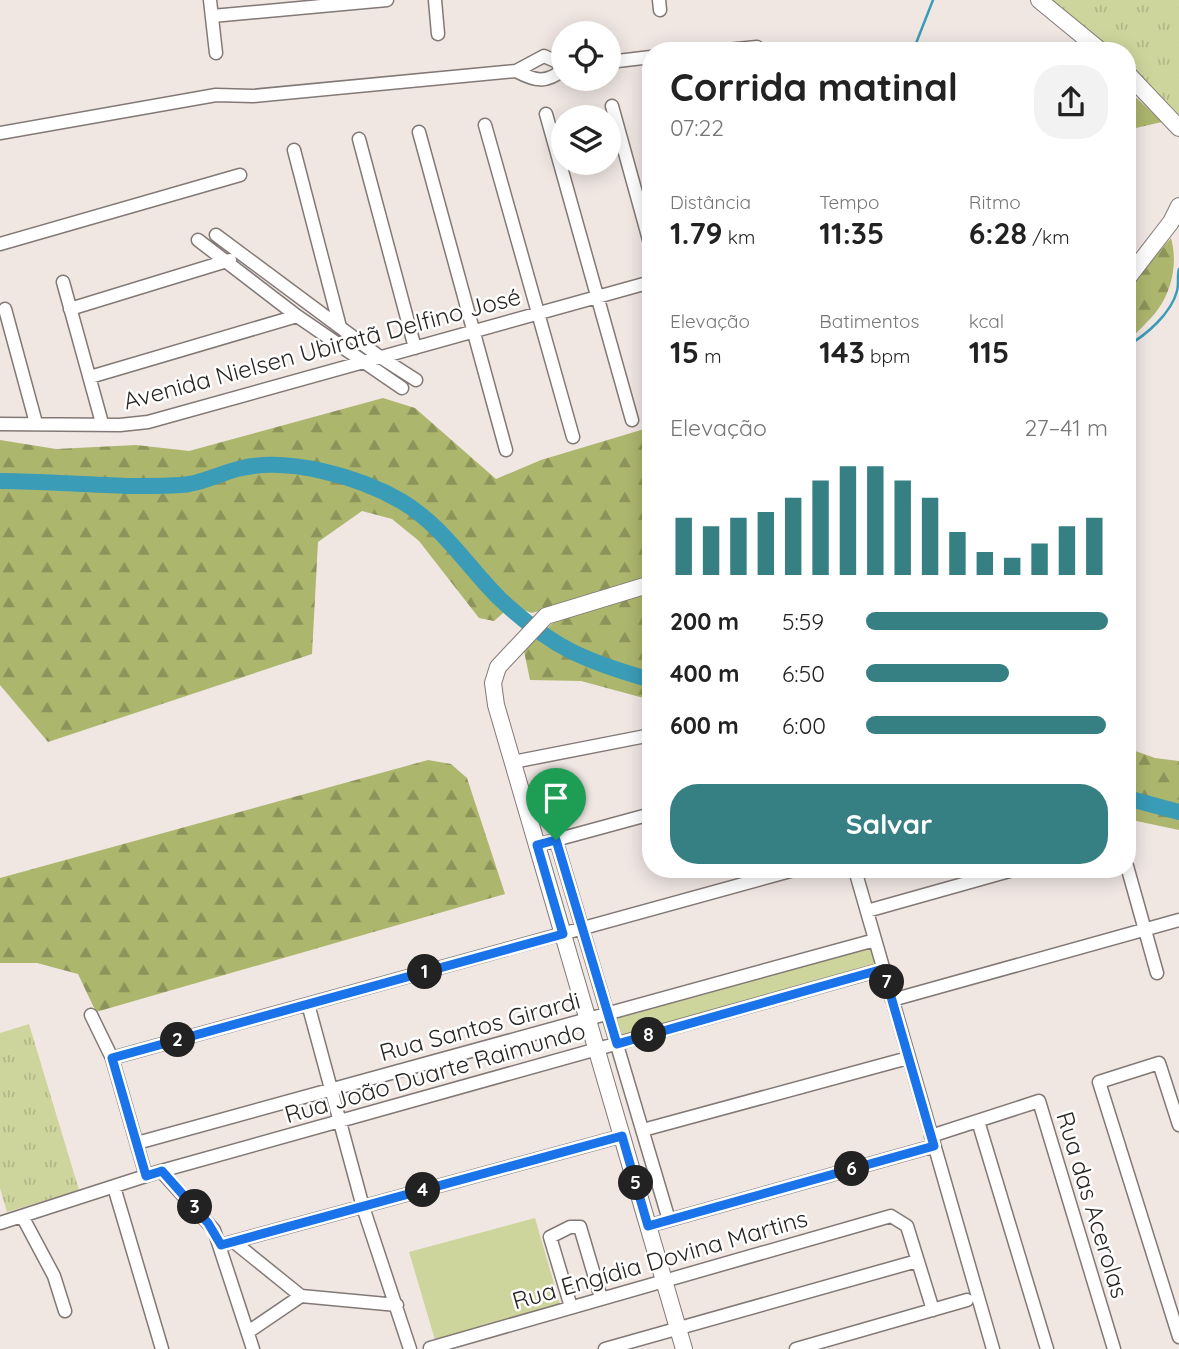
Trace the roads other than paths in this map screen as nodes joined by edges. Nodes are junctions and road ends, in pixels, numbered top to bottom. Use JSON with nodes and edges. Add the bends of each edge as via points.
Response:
{"nodes":[{"id":1,"x":210,"y":0,"type":"edge"},
{"id":2,"x":387,"y":0,"type":"edge"},
{"id":3,"x":435,"y":0,"type":"edge"},
{"id":4,"x":1039,"y":0,"type":"edge"},
{"id":5,"x":212,"y":16,"type":"junction"},
{"id":6,"x":438,"y":34,"type":"dead end"},
{"id":7,"x":1090,"y":42,"type":"edge"},
{"id":8,"x":216,"y":53,"type":"dead end"},
{"id":9,"x":642,"y":59,"type":"edge"},
{"id":10,"x":551,"y":61,"type":"edge"},
{"id":11,"x":621,"y":61,"type":"edge"},
{"id":12,"x":516,"y":71,"type":"junction"},
{"id":13,"x":551,"y":76,"type":"edge"},
{"id":14,"x":1136,"y":83,"type":"edge"},
{"id":15,"x":546,"y":114,"type":"dead end"},
{"id":16,"x":485,"y":125,"type":"dead end"},
{"id":17,"x":1179,"y":128,"type":"edge"},
{"id":18,"x":419,"y":132,"type":"dead end"},
{"id":19,"x":0,"y":133,"type":"edge"},
{"id":20,"x":359,"y":139,"type":"dead end"},
{"id":21,"x":621,"y":139,"type":"edge"},
{"id":22,"x":294,"y":150,"type":"dead end"},
{"id":23,"x":240,"y":175,"type":"dead end"},
{"id":24,"x":1179,"y":206,"type":"edge"},
{"id":25,"x":642,"y":214,"type":"edge"},
{"id":26,"x":1175,"y":219,"type":"edge"},
{"id":27,"x":216,"y":235,"type":"dead end"},
{"id":28,"x":198,"y":240,"type":"dead end"},
{"id":29,"x":0,"y":244,"type":"edge"},
{"id":30,"x":239,"y":252,"type":"junction"},
{"id":31,"x":228,"y":263,"type":"junction"},
{"id":32,"x":1136,"y":268,"type":"edge"},
{"id":33,"x":63,"y":282,"type":"dead end"},
{"id":34,"x":642,"y":284,"type":"edge"},
{"id":35,"x":597,"y":297,"type":"junction"},
{"id":36,"x":5,"y":309,"type":"dead end"},
{"id":37,"x":71,"y":309,"type":"junction"},
{"id":38,"x":538,"y":313,"type":"junction"},
{"id":39,"x":298,"y":316,"type":"junction"},
{"id":40,"x":340,"y":327,"type":"junction"},
{"id":41,"x":474,"y":331,"type":"junction"},
{"id":42,"x":415,"y":348,"type":"junction"},
{"id":43,"x":380,"y":358,"type":"junction"},
{"id":44,"x":362,"y":362,"type":"junction"},
{"id":45,"x":90,"y":377,"type":"junction"},
{"id":46,"x":416,"y":380,"type":"dead end"},
{"id":47,"x":401,"y":388,"type":"dead end"},
{"id":48,"x":632,"y":420,"type":"dead end"},
{"id":49,"x":36,"y":423,"type":"junction"},
{"id":50,"x":102,"y":423,"type":"junction"},
{"id":51,"x":0,"y":424,"type":"edge"},
{"id":52,"x":573,"y":437,"type":"dead end"},
{"id":53,"x":506,"y":450,"type":"dead end"},
{"id":54,"x":642,"y":587,"type":"edge"},
{"id":55,"x":642,"y":738,"type":"edge"},
{"id":56,"x":513,"y":762,"type":"junction"},
{"id":57,"x":642,"y":816,"type":"edge"},
{"id":58,"x":556,"y":840,"type":"junction"},
{"id":59,"x":537,"y":845,"type":"junction"},
{"id":60,"x":765,"y":878,"type":"edge"},
{"id":61,"x":857,"y":878,"type":"edge"},
{"id":62,"x":985,"y":878,"type":"edge"},
{"id":63,"x":1130,"y":878,"type":"edge"},
{"id":64,"x":867,"y":911,"type":"junction"},
{"id":65,"x":1179,"y":920,"type":"edge"},
{"id":66,"x":583,"y":928,"type":"junction"},
{"id":67,"x":1145,"y":930,"type":"junction"},
{"id":68,"x":563,"y":934,"type":"junction"},
{"id":69,"x":875,"y":940,"type":"junction"},
{"id":70,"x":883,"y":969,"type":"junction"},
{"id":71,"x":1157,"y":973,"type":"dead end"},
{"id":72,"x":892,"y":1000,"type":"junction"},
{"id":73,"x":308,"y":1004,"type":"junction"},
{"id":74,"x":608,"y":1013,"type":"junction"},
{"id":75,"x":91,"y":1015,"type":"dead end"},
{"id":76,"x":588,"y":1019,"type":"junction"},
{"id":77,"x":617,"y":1044,"type":"junction"},
{"id":78,"x":597,"y":1049,"type":"junction"},
{"id":79,"x":112,"y":1058,"type":"junction"},
{"id":80,"x":908,"y":1058,"type":"junction"},
{"id":81,"x":330,"y":1090,"type":"junction"},
{"id":82,"x":339,"y":1121,"type":"junction"},
{"id":83,"x":978,"y":1121,"type":"junction"},
{"id":84,"x":1179,"y":1125,"type":"edge"},
{"id":85,"x":643,"y":1130,"type":"junction"},
{"id":86,"x":622,"y":1136,"type":"junction"},
{"id":87,"x":932,"y":1141,"type":"junction"},
{"id":88,"x":137,"y":1143,"type":"junction"},
{"id":89,"x":162,"y":1171,"type":"junction"},
{"id":90,"x":146,"y":1176,"type":"junction"},
{"id":91,"x":114,"y":1186,"type":"junction"},
{"id":92,"x":363,"y":1207,"type":"junction"},
{"id":93,"x":22,"y":1216,"type":"junction"},
{"id":94,"x":669,"y":1220,"type":"junction"},
{"id":95,"x":0,"y":1223,"type":"edge"},
{"id":96,"x":648,"y":1226,"type":"junction"},
{"id":97,"x":227,"y":1244,"type":"junction"},
{"id":98,"x":918,"y":1261,"type":"junction"},
{"id":99,"x":664,"y":1281,"type":"junction"},
{"id":100,"x":301,"y":1296,"type":"junction"},
{"id":101,"x":601,"y":1298,"type":"junction"},
{"id":102,"x":967,"y":1300,"type":"dead end"},
{"id":103,"x":397,"y":1305,"type":"junction"},
{"id":104,"x":571,"y":1307,"type":"junction"},
{"id":105,"x":933,"y":1310,"type":"junction"},
{"id":106,"x":65,"y":1311,"type":"dead end"},
{"id":107,"x":678,"y":1329,"type":"junction"},
{"id":108,"x":248,"y":1332,"type":"junction"},
{"id":109,"x":1179,"y":1337,"type":"edge"},
{"id":110,"x":429,"y":1348,"type":"edge"},
{"id":111,"x":990,"y":1348,"type":"edge"},
{"id":112,"x":162,"y":1349,"type":"edge"},
{"id":113,"x":253,"y":1349,"type":"edge"},
{"id":114,"x":410,"y":1349,"type":"edge"},
{"id":115,"x":606,"y":1349,"type":"edge"},
{"id":116,"x":684,"y":1349,"type":"edge"},
{"id":117,"x":796,"y":1349,"type":"edge"},
{"id":118,"x":1047,"y":1349,"type":"edge"},
{"id":119,"x":1114,"y":1349,"type":"edge"}],
"edges":[{"from":1,"to":5,"type":"street"},
{"from":2,"to":5,"type":"street"},
{"from":3,"to":6,"type":"street"},
{"from":4,"to":7,"type":"main road"},
{"from":5,"to":8,"type":"street"},
{"from":9,"to":11,"type":"street"},
{"from":10,"to":12,"type":"street","via":[[539,56]]},
{"from":12,"to":13,"type":"street","via":[[536,80]]},
{"from":12,"to":19,"type":"street","via":[[253,96],[216,95]]},
{"from":14,"to":17,"type":"main road"},
{"from":15,"to":35,"type":"street"},
{"from":16,"to":38,"type":"street"},
{"from":18,"to":41,"type":"street"},
{"from":20,"to":42,"type":"street"},
{"from":21,"to":25,"type":"street"},
{"from":22,"to":40,"type":"street"},
{"from":23,"to":29,"type":"street"},
{"from":24,"to":26,"type":"main road"},
{"from":26,"to":32,"type":"main road"},
{"from":27,"to":30,"type":"street"},
{"from":28,"to":31,"type":"street"},
{"from":30,"to":31,"type":"street"},
{"from":30,"to":40,"type":"street"},
{"from":31,"to":37,"type":"street"},
{"from":31,"to":39,"type":"street"},
{"from":33,"to":37,"type":"street"},
{"from":34,"to":35,"type":"street","name":"Avenida Nielsen Ubiratã Delfino José"},
{"from":35,"to":38,"type":"street","name":"Avenida Nielsen Ubiratã Delfino José"},
{"from":35,"to":48,"type":"street"},
{"from":36,"to":49,"type":"street"},
{"from":37,"to":45,"type":"street"},
{"from":38,"to":41,"type":"street","name":"Avenida Nielsen Ubiratã Delfino José"},
{"from":38,"to":52,"type":"street"},
{"from":39,"to":44,"type":"street"},
{"from":39,"to":45,"type":"street"},
{"from":40,"to":43,"type":"street"},
{"from":41,"to":42,"type":"street","name":"Avenida Nielsen Ubiratã Delfino José"},
{"from":41,"to":53,"type":"street"},
{"from":42,"to":43,"type":"street","name":"Avenida Nielsen Ubiratã Delfino José"},
{"from":43,"to":44,"type":"street","name":"Avenida Nielsen Ubiratã Delfino José"},
{"from":43,"to":46,"type":"street"},
{"from":44,"to":47,"type":"street"},
{"from":44,"to":50,"type":"street","name":"Avenida Nielsen Ubiratã Delfino José","via":[[148,422]]},
{"from":45,"to":50,"type":"street"},
{"from":49,"to":50,"type":"street","name":"Avenida Nielsen Ubiratã Delfino José"},
{"from":49,"to":51,"type":"street","name":"Avenida Nielsen Ubiratã Delfino José"},
{"from":54,"to":56,"type":"main road","via":[[546,616],[498,667],[493,682]]},
{"from":55,"to":56,"type":"street"},
{"from":56,"to":59,"type":"main road"},
{"from":57,"to":58,"type":"street"},
{"from":58,"to":59,"type":"street"},
{"from":58,"to":66,"type":"street"},
{"from":59,"to":68,"type":"main road"},
{"from":60,"to":66,"type":"street"},
{"from":61,"to":64,"type":"street"},
{"from":62,"to":64,"type":"street"},
{"from":63,"to":67,"type":"street"},
{"from":64,"to":69,"type":"street"},
{"from":65,"to":67,"type":"street"},
{"from":66,"to":68,"type":"street"},
{"from":66,"to":74,"type":"street"},
{"from":67,"to":71,"type":"street"},
{"from":67,"to":72,"type":"street"},
{"from":68,"to":73,"type":"street"},
{"from":68,"to":76,"type":"main road"},
{"from":69,"to":70,"type":"street"},
{"from":69,"to":74,"type":"street","name":"Rua Santos Girardi"},
{"from":70,"to":72,"type":"street"},
{"from":70,"to":77,"type":"street","name":"Rua João Duarte Raimundo"},
{"from":72,"to":80,"type":"street"},
{"from":73,"to":79,"type":"street"},
{"from":73,"to":81,"type":"street"},
{"from":74,"to":76,"type":"street","name":"Rua Santos Girardi"},
{"from":74,"to":77,"type":"street"},
{"from":75,"to":79,"type":"street"},
{"from":76,"to":78,"type":"main road"},
{"from":76,"to":81,"type":"street","name":"Rua Santos Girardi"},
{"from":77,"to":78,"type":"street","name":"Rua João Duarte Raimundo"},
{"from":77,"to":85,"type":"street"},
{"from":78,"to":82,"type":"street","name":"Rua João Duarte Raimundo"},
{"from":78,"to":86,"type":"main road"},
{"from":79,"to":88,"type":"street"},
{"from":80,"to":85,"type":"street"},
{"from":80,"to":87,"type":"street"},
{"from":81,"to":82,"type":"street"},
{"from":81,"to":88,"type":"street","name":"Rua Santos Girardi"},
{"from":82,"to":89,"type":"street","name":"Rua João Duarte Raimundo"},
{"from":82,"to":92,"type":"street"},
{"from":83,"to":87,"type":"street","name":"Rua das Acerolas"},
{"from":83,"to":118,"type":"street"},
{"from":83,"to":119,"type":"street","name":"Rua das Acerolas","via":[[1039,1101]]},
{"from":84,"to":109,"type":"street","via":[[1160,1063],[1099,1082]]},
{"from":85,"to":94,"type":"street"},
{"from":86,"to":92,"type":"street"},
{"from":86,"to":96,"type":"main road"},
{"from":87,"to":94,"type":"street","name":"Rua das Acerolas"},
{"from":87,"to":111,"type":"street"},
{"from":88,"to":90,"type":"street"},
{"from":89,"to":90,"type":"street","name":"Rua João Duarte Raimundo"},
{"from":89,"to":97,"type":"street"},
{"from":90,"to":91,"type":"street","name":"Rua João Duarte Raimundo"},
{"from":91,"to":93,"type":"street","name":"Rua João Duarte Raimundo"},
{"from":91,"to":112,"type":"street"},
{"from":92,"to":97,"type":"street"},
{"from":92,"to":103,"type":"street"},
{"from":93,"to":95,"type":"street","name":"Rua João Duarte Raimundo"},
{"from":93,"to":106,"type":"street","via":[[49,1264]]},
{"from":94,"to":96,"type":"street","name":"Rua das Acerolas"},
{"from":96,"to":99,"type":"main road"},
{"from":97,"to":100,"type":"street"},
{"from":97,"to":108,"type":"street"},
{"from":98,"to":99,"type":"street","name":"Rua Engídia Dovina Martins","via":[[907,1226],[891,1216]]},
{"from":98,"to":105,"type":"street"},
{"from":98,"to":107,"type":"street"},
{"from":99,"to":101,"type":"street","name":"Rua Engídia Dovina Martins"},
{"from":99,"to":107,"type":"main road"},
{"from":100,"to":103,"type":"street"},
{"from":100,"to":108,"type":"street"},
{"from":101,"to":104,"type":"street","name":"Rua Engídia Dovina Martins"},
{"from":101,"to":104,"type":"street","via":[[580,1227],[570,1227],[550,1237]]},
{"from":102,"to":105,"type":"street"},
{"from":103,"to":114,"type":"street"},
{"from":104,"to":110,"type":"street","name":"Rua Engídia Dovina Martins"},
{"from":105,"to":117,"type":"street"},
{"from":107,"to":115,"type":"street"},
{"from":107,"to":116,"type":"main road"},
{"from":108,"to":113,"type":"street"}]}
